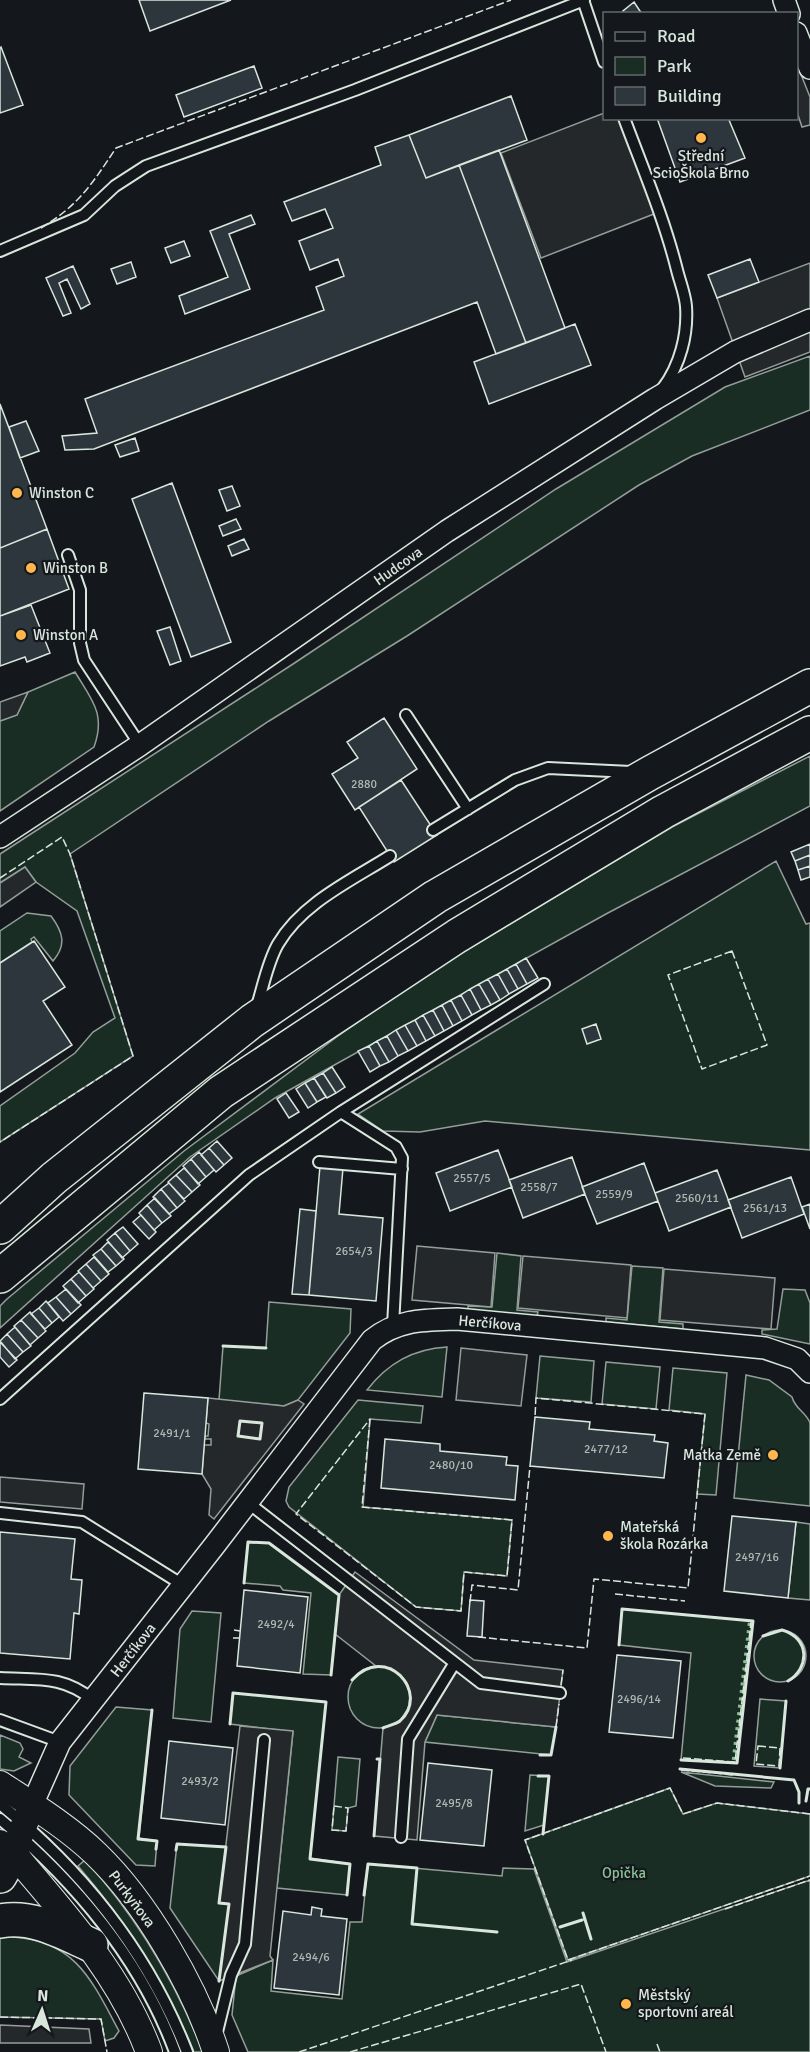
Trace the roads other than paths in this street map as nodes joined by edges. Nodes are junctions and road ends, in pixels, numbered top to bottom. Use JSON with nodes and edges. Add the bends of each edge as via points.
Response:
{"nodes":[{"id":1,"x":584,"y":0,"type":"edge"},
{"id":2,"x":798,"y":38,"type":"edge"},
{"id":3,"x":603,"y":59,"type":"edge"},
{"id":4,"x":810,"y":68,"type":"edge"},
{"id":5,"x":625,"y":120,"type":"edge"},
{"id":6,"x":0,"y":251,"type":"edge"},
{"id":7,"x":810,"y":320,"type":"edge"},
{"id":8,"x":655,"y":399,"type":"junction"},
{"id":9,"x":68,"y":555,"type":"dead end"},
{"id":10,"x":810,"y":686,"type":"edge"},
{"id":11,"x":406,"y":715,"type":"dead end"},
{"id":12,"x":810,"y":733,"type":"edge"},
{"id":13,"x":140,"y":745,"type":"junction"},
{"id":14,"x":650,"y":773,"type":"junction"},
{"id":15,"x":468,"y":809,"type":"junction"},
{"id":16,"x":433,"y":830,"type":"dead end"},
{"id":17,"x":0,"y":837,"type":"edge"},
{"id":18,"x":390,"y":856,"type":"dead end"},
{"id":19,"x":544,"y":984,"type":"dead end"},
{"id":20,"x":252,"y":1021,"type":"junction"},
{"id":21,"x":340,"y":1112,"type":"junction"},
{"id":22,"x":319,"y":1162,"type":"dead end"},
{"id":23,"x":402,"y":1169,"type":"junction"},
{"id":24,"x":54,"y":1178,"type":"junction"},
{"id":25,"x":0,"y":1208,"type":"edge"},
{"id":26,"x":0,"y":1227,"type":"edge"},
{"id":27,"x":0,"y":1276,"type":"edge"},
{"id":28,"x":393,"y":1326,"type":"junction"},
{"id":29,"x":810,"y":1372,"type":"edge"},
{"id":30,"x":0,"y":1400,"type":"edge"},
{"id":31,"x":248,"y":1502,"type":"junction"},
{"id":32,"x":0,"y":1513,"type":"edge"},
{"id":33,"x":183,"y":1585,"type":"junction"},
{"id":34,"x":454,"y":1664,"type":"junction"},
{"id":35,"x":0,"y":1678,"type":"edge"},
{"id":36,"x":560,"y":1694,"type":"dead end"},
{"id":37,"x":93,"y":1700,"type":"junction"},
{"id":38,"x":2,"y":1721,"type":"edge"},
{"id":39,"x":264,"y":1740,"type":"dead end"},
{"id":40,"x":60,"y":1742,"type":"junction"},
{"id":41,"x":0,"y":1784,"type":"edge"},
{"id":42,"x":0,"y":1804,"type":"edge"},
{"id":43,"x":13,"y":1837,"type":"edge"},
{"id":44,"x":401,"y":1838,"type":"dead end"},
{"id":45,"x":0,"y":1921,"type":"edge"},
{"id":46,"x":91,"y":1945,"type":"junction"},
{"id":47,"x":215,"y":2048,"type":"edge"},
{"id":48,"x":149,"y":2052,"type":"edge"},
{"id":49,"x":175,"y":2052,"type":"edge"},
{"id":50,"x":187,"y":2052,"type":"edge"}],
"edges":[{"from":1,"to":3,"type":"lane"},
{"from":1,"to":6,"type":"lane","via":[[355,90],[146,166],[84,215]]},
{"from":2,"to":4,"type":"street"},
{"from":5,"to":8,"type":"lane","via":[[671,246],[686,305],[685,333],[675,371]]},
{"from":7,"to":8,"type":"street","name":"Hudcova","via":[[735,352]]},
{"from":8,"to":13,"type":"street","name":"Hudcova","via":[[447,531]]},
{"from":9,"to":13,"type":"lane","via":[[80,590],[80,643],[84,660]]},
{"from":10,"to":14,"type":"highway"},
{"from":11,"to":15,"type":"lane"},
{"from":12,"to":27,"type":"highway","via":[[663,812],[457,936],[221,1092]]},
{"from":13,"to":17,"type":"street","name":"Hudcova"},
{"from":14,"to":15,"type":"lane","via":[[548,768],[515,780]]},
{"from":14,"to":20,"type":"highway","via":[[435,897]]},
{"from":15,"to":16,"type":"lane"},
{"from":18,"to":20,"type":"lane","via":[[318,902],[291,926],[278,945]]},
{"from":19,"to":21,"type":"lane"},
{"from":20,"to":24,"type":"highway"},
{"from":21,"to":23,"type":"lane","via":[[396,1147]]},
{"from":21,"to":30,"type":"lane","via":[[249,1175]]},
{"from":22,"to":23,"type":"lane"},
{"from":23,"to":28,"type":"lane"},
{"from":24,"to":25,"type":"highway"},
{"from":24,"to":26,"type":"highway"},
{"from":28,"to":29,"type":"street","name":"Herčíkova","via":[[413,1320],[457,1319],[765,1348],[797,1359]]},
{"from":28,"to":31,"type":"street","name":"Herčíkova","via":[[372,1340]]},
{"from":31,"to":33,"type":"street","name":"Herčíkova"},
{"from":31,"to":34,"type":"lane"},
{"from":32,"to":33,"type":"lane","via":[[82,1522]]},
{"from":33,"to":37,"type":"street","name":"Herčíkova"},
{"from":34,"to":36,"type":"lane","via":[[481,1683]]},
{"from":34,"to":44,"type":"lane","via":[[408,1739]]},
{"from":35,"to":37,"type":"lane","via":[[63,1682]]},
{"from":37,"to":40,"type":"street","name":"Herčíkova"},
{"from":38,"to":40,"type":"lane"},
{"from":39,"to":47,"type":"lane","via":[[245,1944],[231,1976]]},
{"from":40,"to":43,"type":"street","name":"Herčíkova"},
{"from":41,"to":43,"type":"street","name":"Purkyňova"},
{"from":42,"to":43,"type":"lane"},
{"from":43,"to":46,"type":"street","name":"Purkyňova"},
{"from":43,"to":47,"type":"street","name":"Purkyňova","via":[[97,1854],[146,1914],[204,2017]]},
{"from":43,"to":49,"type":"lane","via":[[78,1893],[119,1947]]},
{"from":43,"to":50,"type":"lane","via":[[68,1865],[129,1941],[164,1999]]},
{"from":45,"to":46,"type":"highway","via":[[46,1924]]},
{"from":46,"to":48,"type":"street","name":"Purkyňova"}]}
